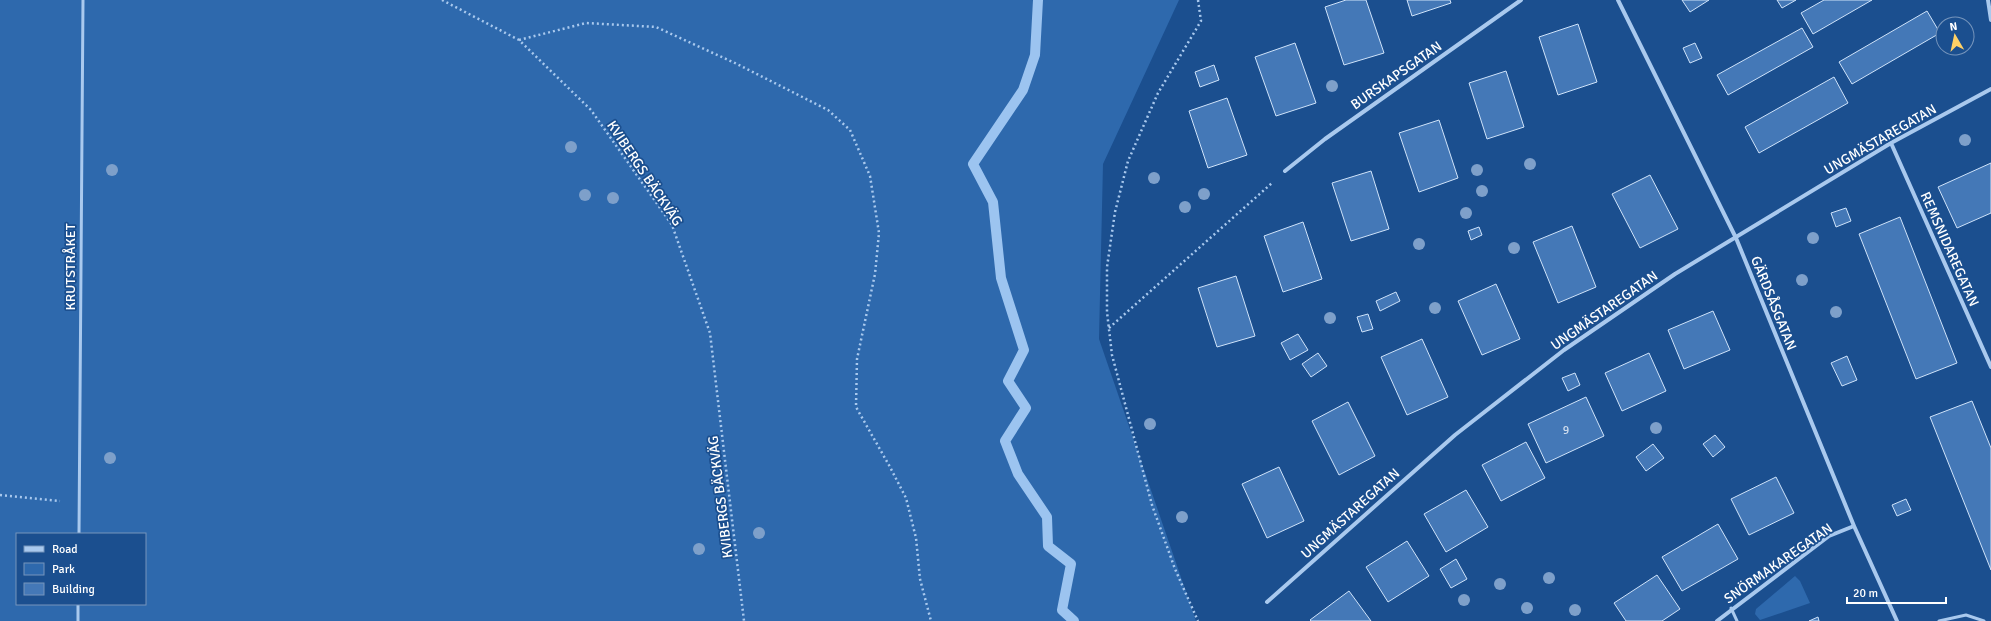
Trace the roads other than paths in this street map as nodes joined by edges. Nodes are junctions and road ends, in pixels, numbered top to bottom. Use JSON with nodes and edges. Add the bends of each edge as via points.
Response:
{"nodes":[{"id":1,"x":83,"y":0,"type":"edge"},
{"id":2,"x":1521,"y":0,"type":"edge"},
{"id":3,"x":1618,"y":0,"type":"edge"},
{"id":4,"x":1988,"y":0,"type":"edge"},
{"id":5,"x":1991,"y":20,"type":"edge"},
{"id":6,"x":1991,"y":90,"type":"edge"},
{"id":7,"x":1891,"y":143,"type":"junction"},
{"id":8,"x":1285,"y":171,"type":"road end"},
{"id":9,"x":1736,"y":238,"type":"junction"},
{"id":10,"x":1991,"y":365,"type":"edge"},
{"id":11,"x":1854,"y":526,"type":"junction"},
{"id":12,"x":79,"y":533,"type":"edge"},
{"id":13,"x":1267,"y":602,"type":"dead end"},
{"id":14,"x":78,"y":605,"type":"edge"},
{"id":15,"x":1731,"y":608,"type":"junction"},
{"id":16,"x":78,"y":621,"type":"edge"},
{"id":17,"x":1717,"y":621,"type":"edge"},
{"id":18,"x":1737,"y":621,"type":"edge"},
{"id":19,"x":1897,"y":621,"type":"edge"},
{"id":20,"x":1939,"y":621,"type":"edge"},
{"id":21,"x":1984,"y":621,"type":"edge"}],
"edges":[{"from":1,"to":12,"type":"lane","name":"KRUTSTRÅKET"},
{"from":2,"to":8,"type":"street","name":"BURSKAPSGATAN","via":[[1331,135]]},
{"from":3,"to":9,"type":"street","name":"GÄRDSÅSGATAN"},
{"from":4,"to":5,"type":"street"},
{"from":6,"to":7,"type":"street","name":"UNGMÄSTAREGATAN"},
{"from":7,"to":9,"type":"street","name":"UNGMÄSTAREGATAN"},
{"from":7,"to":10,"type":"street","name":"REMSNIDAREGATAN"},
{"from":9,"to":11,"type":"street","name":"GÄRDSÅSGATAN"},
{"from":9,"to":13,"type":"street","name":"UNGMÄSTAREGATAN","via":[[1675,274],[1564,350],[1455,435]]},
{"from":11,"to":15,"type":"street","name":"SNÖRMAKAREGATAN","via":[[1829,536]]},
{"from":11,"to":19,"type":"street","name":"GÄRDSÅSGATAN"},
{"from":14,"to":16,"type":"lane"},
{"from":15,"to":17,"type":"street","name":"SNÖRMAKAREGATAN"},
{"from":15,"to":18,"type":"lane"},
{"from":20,"to":21,"type":"lane","via":[[1966,615]]}]}
